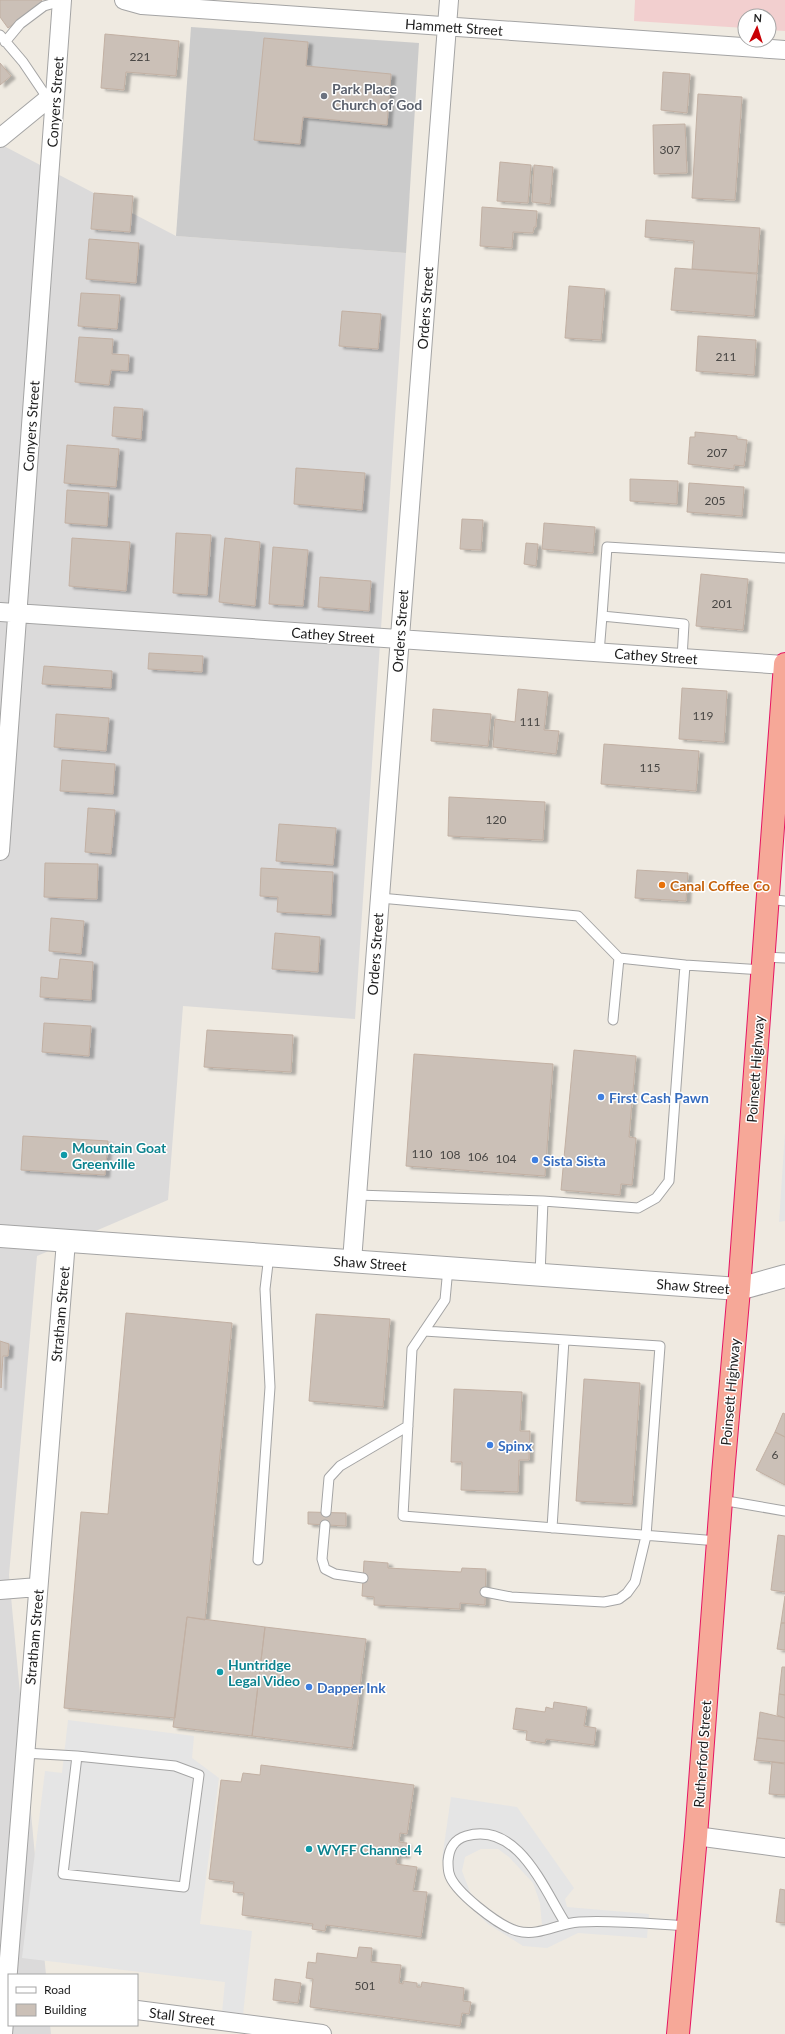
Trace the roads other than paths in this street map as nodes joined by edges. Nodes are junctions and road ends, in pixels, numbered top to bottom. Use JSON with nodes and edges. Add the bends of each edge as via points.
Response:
{"nodes":[{"id":1,"x":62,"y":0,"type":"edge"},
{"id":2,"x":124,"y":0,"type":"edge"},
{"id":3,"x":449,"y":0,"type":"edge"},
{"id":4,"x":447,"y":27,"type":"junction"},
{"id":5,"x":3,"y":38,"type":"edge"},
{"id":6,"x":785,"y":50,"type":"edge"},
{"id":7,"x":52,"y":96,"type":"junction"},
{"id":8,"x":0,"y":138,"type":"edge"},
{"id":9,"x":785,"y":558,"type":"edge"},
{"id":10,"x":9,"y":613,"type":"edge"},
{"id":11,"x":602,"y":616,"type":"junction"},
{"id":12,"x":400,"y":640,"type":"junction"},
{"id":13,"x":599,"y":653,"type":"junction"},
{"id":14,"x":682,"y":658,"type":"junction"},
{"id":15,"x":785,"y":665,"type":"edge"},
{"id":16,"x":783,"y":721,"type":"edge"},
{"id":17,"x":781,"y":777,"type":"edge"},
{"id":18,"x":0,"y":851,"type":"edge"},
{"id":19,"x":380,"y":898,"type":"junction"},
{"id":20,"x":776,"y":900,"type":"edge"},
{"id":21,"x":619,"y":958,"type":"junction"},
{"id":22,"x":785,"y":958,"type":"edge"},
{"id":23,"x":763,"y":963,"type":"junction"},
{"id":24,"x":686,"y":965,"type":"junction"},
{"id":25,"x":613,"y":1020,"type":"dead end"},
{"id":26,"x":356,"y":1196,"type":"junction"},
{"id":27,"x":543,"y":1201,"type":"junction"},
{"id":28,"x":0,"y":1236,"type":"edge"},
{"id":29,"x":66,"y":1241,"type":"junction"},
{"id":30,"x":269,"y":1255,"type":"junction"},
{"id":31,"x":352,"y":1261,"type":"junction"},
{"id":32,"x":448,"y":1268,"type":"junction"},
{"id":33,"x":540,"y":1275,"type":"junction"},
{"id":34,"x":785,"y":1276,"type":"edge"},
{"id":35,"x":739,"y":1289,"type":"junction"},
{"id":36,"x":424,"y":1331,"type":"junction"},
{"id":37,"x":564,"y":1340,"type":"junction"},
{"id":38,"x":408,"y":1426,"type":"junction"},
{"id":39,"x":723,"y":1474,"type":"joint"},
{"id":40,"x":721,"y":1500,"type":"junction"},
{"id":41,"x":785,"y":1511,"type":"edge"},
{"id":42,"x":326,"y":1512,"type":"dead end"},
{"id":43,"x":325,"y":1525,"type":"dead end"},
{"id":44,"x":552,"y":1528,"type":"junction"},
{"id":45,"x":646,"y":1536,"type":"junction"},
{"id":46,"x":718,"y":1541,"type":"junction"},
{"id":47,"x":258,"y":1560,"type":"dead end"},
{"id":48,"x":363,"y":1578,"type":"dead end"},
{"id":49,"x":38,"y":1587,"type":"junction"},
{"id":50,"x":0,"y":1590,"type":"edge"},
{"id":51,"x":485,"y":1592,"type":"dead end"},
{"id":52,"x":24,"y":1753,"type":"junction"},
{"id":53,"x":77,"y":1756,"type":"junction"},
{"id":54,"x":696,"y":1836,"type":"junction"},
{"id":55,"x":785,"y":1848,"type":"edge"},
{"id":56,"x":566,"y":1924,"type":"junction"},
{"id":57,"x":688,"y":1926,"type":"junction"},
{"id":58,"x":5,"y":1994,"type":"edge"},
{"id":59,"x":138,"y":2010,"type":"edge"},
{"id":60,"x":249,"y":2030,"type":"edge"},
{"id":61,"x":3,"y":2034,"type":"edge"},
{"id":62,"x":322,"y":2034,"type":"edge"},
{"id":63,"x":678,"y":2034,"type":"edge"}],
"edges":[{"from":1,"to":5,"type":"lane","via":[[44,6]]},
{"from":1,"to":7,"type":"street","name":"Conyers Street"},
{"from":2,"to":4,"type":"street","name":"Hammett Street","via":[[142,6]]},
{"from":3,"to":4,"type":"street","name":"Orders Street"},
{"from":4,"to":6,"type":"street","name":"Hammett Street"},
{"from":4,"to":12,"type":"street","name":"Orders Street"},
{"from":5,"to":7,"type":"lane"},
{"from":7,"to":8,"type":"street"},
{"from":7,"to":10,"type":"street","name":"Conyers Street"},
{"from":9,"to":11,"type":"lane","via":[[607,548]]},
{"from":10,"to":12,"type":"street","name":"Cathey Street"},
{"from":10,"to":18,"type":"street","name":"Conyers Street"},
{"from":11,"to":13,"type":"lane"},
{"from":11,"to":14,"type":"lane","via":[[684,624]]},
{"from":12,"to":13,"type":"street","name":"Cathey Street"},
{"from":12,"to":19,"type":"street","name":"Orders Street"},
{"from":13,"to":14,"type":"street","name":"Cathey Street"},
{"from":14,"to":15,"type":"street","name":"Cathey Street"},
{"from":15,"to":16,"type":"highway","name":"Poinsett Highway"},
{"from":16,"to":17,"type":"highway","name":"Poinsett Highway"},
{"from":17,"to":20,"type":"highway","name":"Poinsett Highway"},
{"from":19,"to":21,"type":"lane","via":[[578,916]]},
{"from":19,"to":26,"type":"street","name":"Orders Street"},
{"from":20,"to":23,"type":"highway","name":"Poinsett Highway"},
{"from":21,"to":24,"type":"lane"},
{"from":21,"to":25,"type":"lane"},
{"from":22,"to":23,"type":"lane"},
{"from":23,"to":24,"type":"lane"},
{"from":23,"to":35,"type":"highway","name":"Poinsett Highway"},
{"from":24,"to":27,"type":"lane","via":[[669,1181],[656,1198],[638,1208]]},
{"from":26,"to":27,"type":"lane"},
{"from":26,"to":31,"type":"street","name":"Orders Street"},
{"from":27,"to":33,"type":"lane"},
{"from":28,"to":29,"type":"street","name":"Shaw Street"},
{"from":29,"to":30,"type":"street","name":"Shaw Street"},
{"from":29,"to":49,"type":"street","name":"Stratham Street"},
{"from":30,"to":31,"type":"street","name":"Shaw Street"},
{"from":30,"to":47,"type":"lane","via":[[265,1289],[270,1387]]},
{"from":31,"to":32,"type":"street","name":"Shaw Street"},
{"from":32,"to":33,"type":"street","name":"Shaw Street"},
{"from":32,"to":36,"type":"lane","via":[[445,1300]]},
{"from":33,"to":35,"type":"street","name":"Shaw Street"},
{"from":34,"to":35,"type":"street","name":"Shaw Street"},
{"from":35,"to":39,"type":"highway","name":"Poinsett Highway"},
{"from":36,"to":37,"type":"lane"},
{"from":36,"to":38,"type":"lane","via":[[412,1349]]},
{"from":37,"to":44,"type":"lane"},
{"from":37,"to":45,"type":"lane","via":[[660,1346]]},
{"from":38,"to":42,"type":"lane","via":[[340,1466],[329,1478]]},
{"from":38,"to":44,"type":"lane","via":[[403,1516]]},
{"from":39,"to":40,"type":"highway","name":"Rutherford Street"},
{"from":40,"to":41,"type":"lane"},
{"from":40,"to":46,"type":"highway","name":"Rutherford Street"},
{"from":43,"to":48,"type":"lane","via":[[322,1560],[326,1569],[335,1574]]},
{"from":44,"to":45,"type":"lane"},
{"from":45,"to":46,"type":"lane"},
{"from":45,"to":51,"type":"lane","via":[[635,1582],[619,1599],[604,1602],[511,1597]]},
{"from":46,"to":54,"type":"highway","name":"Rutherford Street"},
{"from":49,"to":50,"type":"street"},
{"from":49,"to":52,"type":"street","name":"Stratham Street"},
{"from":52,"to":53,"type":"lane"},
{"from":52,"to":58,"type":"street","name":"Stratham Street"},
{"from":53,"to":53,"type":"lane","via":[[63,1874],[184,1887],[199,1775],[175,1766]]},
{"from":54,"to":55,"type":"street"},
{"from":54,"to":57,"type":"highway","name":"Rutherford Street"},
{"from":56,"to":56,"type":"lane","via":[[535,1932],[517,1931],[501,1923],[471,1901],[455,1884],[449,1874],[448,1864],[448,1853],[452,1844],[475,1833],[485,1833],[510,1843],[523,1856]]},
{"from":56,"to":57,"type":"lane","via":[[648,1923]]},
{"from":57,"to":63,"type":"highway","name":"Rutherford Street"},
{"from":58,"to":61,"type":"street","name":"Stratham Street"},
{"from":59,"to":60,"type":"street","name":"Stall Street"},
{"from":60,"to":62,"type":"street","name":"Stall Street"}]}
